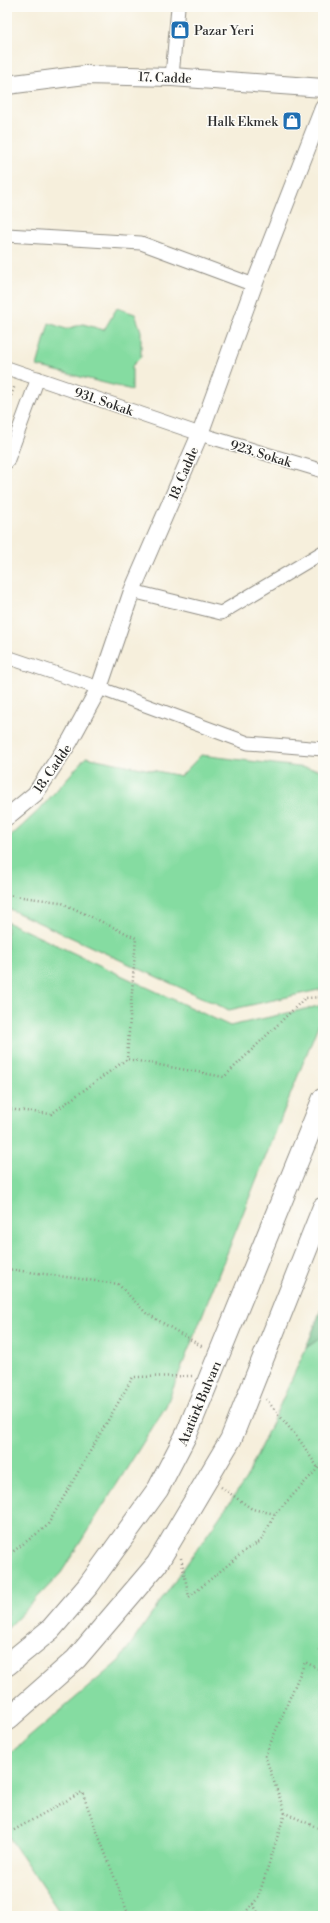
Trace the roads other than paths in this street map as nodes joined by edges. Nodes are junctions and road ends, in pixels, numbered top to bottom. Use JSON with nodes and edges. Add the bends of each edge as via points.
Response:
{"nodes":[{"id":1,"x":178,"y":7,"type":"edge"},
{"id":2,"x":172,"y":77,"type":"junction"},
{"id":3,"x":7,"y":86,"type":"edge"},
{"id":4,"x":323,"y":88,"type":"edge"},
{"id":5,"x":323,"y":108,"type":"edge"},
{"id":6,"x":7,"y":235,"type":"edge"},
{"id":7,"x":254,"y":285,"type":"junction"},
{"id":8,"x":7,"y":368,"type":"edge"},
{"id":9,"x":38,"y":378,"type":"junction"},
{"id":10,"x":200,"y":434,"type":"junction"},
{"id":11,"x":7,"y":462,"type":"edge"},
{"id":12,"x":323,"y":471,"type":"edge"},
{"id":13,"x":323,"y":552,"type":"edge"},
{"id":14,"x":132,"y":591,"type":"junction"},
{"id":15,"x":7,"y":657,"type":"edge"},
{"id":16,"x":99,"y":688,"type":"junction"},
{"id":17,"x":323,"y":749,"type":"edge"},
{"id":18,"x":7,"y":817,"type":"edge"},
{"id":19,"x":323,"y":1099,"type":"edge"},
{"id":20,"x":323,"y":1208,"type":"edge"},
{"id":21,"x":7,"y":1665,"type":"edge"},
{"id":22,"x":7,"y":1720,"type":"edge"}],
"edges":[{"from":1,"to":2,"type":"street"},
{"from":2,"to":3,"type":"main road","name":"17. Cadde","via":[[85,75]]},
{"from":2,"to":4,"type":"main road","name":"17. Cadde"},
{"from":5,"to":7,"type":"street","name":"18. Cadde"},
{"from":6,"to":7,"type":"street","via":[[141,243]]},
{"from":7,"to":10,"type":"street","name":"18. Cadde"},
{"from":8,"to":9,"type":"street","name":"931. Sokak"},
{"from":9,"to":10,"type":"street","name":"931. Sokak"},
{"from":9,"to":11,"type":"street"},
{"from":10,"to":12,"type":"street","name":"923. Sokak"},
{"from":10,"to":14,"type":"street","name":"18. Cadde"},
{"from":13,"to":14,"type":"street","via":[[221,613]]},
{"from":14,"to":16,"type":"street","name":"18. Cadde"},
{"from":15,"to":16,"type":"street"},
{"from":16,"to":17,"type":"street","via":[[248,743]]},
{"from":16,"to":18,"type":"street","name":"18. Cadde","via":[[70,741],[35,794]]},
{"from":19,"to":21,"type":"main road","name":"Atatürk Bulvarı","via":[[188,1433],[158,1489],[83,1591],[51,1629]]},
{"from":20,"to":22,"type":"main road","via":[[231,1439],[157,1564],[76,1659]]}]}
